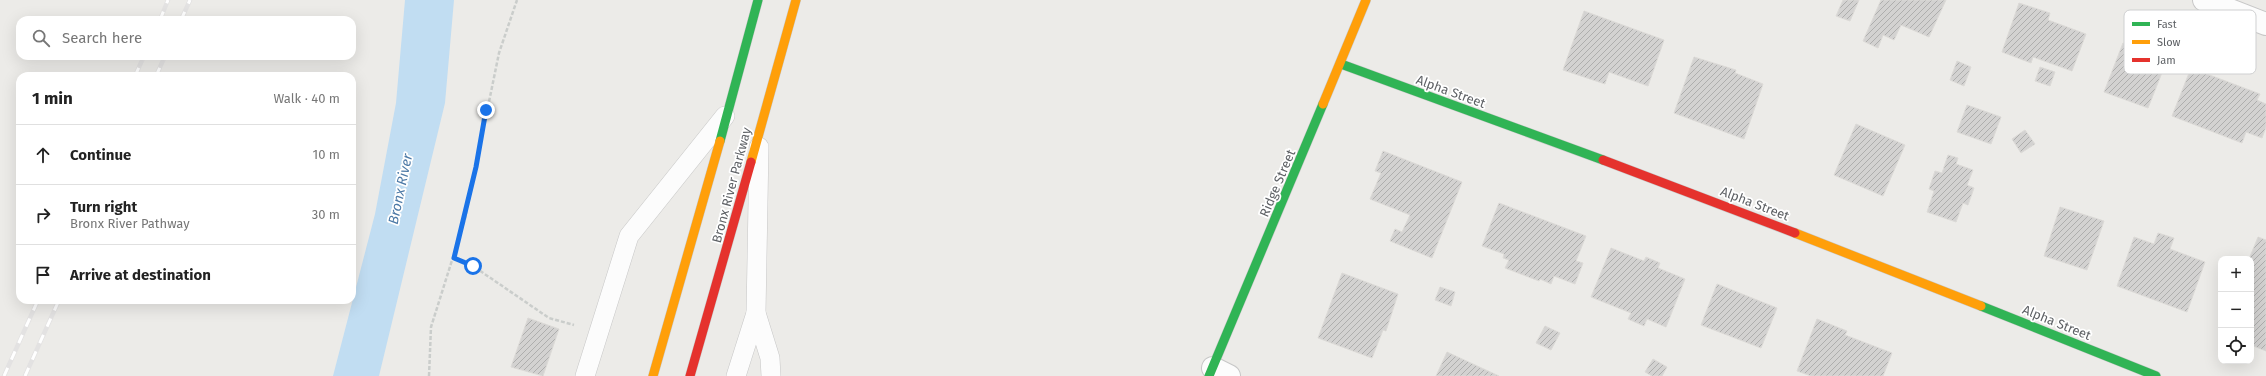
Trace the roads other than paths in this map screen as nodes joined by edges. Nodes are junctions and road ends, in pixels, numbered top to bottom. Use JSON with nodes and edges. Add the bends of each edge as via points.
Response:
{"nodes":[{"id":1,"x":758,"y":0,"type":"edge"},
{"id":2,"x":796,"y":0,"type":"edge"},
{"id":3,"x":1366,"y":0,"type":"edge"},
{"id":4,"x":2204,"y":0,"type":"edge"},
{"id":5,"x":2230,"y":10,"type":"edge"},
{"id":6,"x":2256,"y":20,"type":"edge"},
{"id":7,"x":2266,"y":24,"type":"edge"},
{"id":8,"x":1341,"y":64,"type":"junction"},
{"id":9,"x":725,"y":115,"type":"junction"},
{"id":10,"x":760,"y":127,"type":"junction"},
{"id":11,"x":756,"y":313,"type":"junction"},
{"id":12,"x":1217,"y":373,"type":"edge"},
{"id":13,"x":586,"y":376,"type":"edge"},
{"id":14,"x":653,"y":376,"type":"edge"},
{"id":15,"x":690,"y":376,"type":"edge"},
{"id":16,"x":736,"y":376,"type":"edge"},
{"id":17,"x":771,"y":376,"type":"edge"},
{"id":18,"x":2156,"y":376,"type":"edge"}],
"edges":[{"from":1,"to":9,"type":"main road","name":"Bronx River Parkway"},
{"from":2,"to":10,"type":"main road","name":"Bronx River Parkway"},
{"from":3,"to":8,"type":"main road","name":"Ridge Street"},
{"from":4,"to":5,"type":"street"},
{"from":6,"to":7,"type":"street"},
{"from":8,"to":12,"type":"main road","name":"Ridge Street"},
{"from":8,"to":18,"type":"main road","name":"Alpha Street","via":[[1723,204]]},
{"from":9,"to":13,"type":"lane","via":[[629,236]]},
{"from":9,"to":14,"type":"main road","name":"Bronx River Parkway","via":[[680,290]]},
{"from":10,"to":11,"type":"lane"},
{"from":10,"to":15,"type":"main road","name":"Bronx River Parkway"},
{"from":11,"to":16,"type":"lane"},
{"from":11,"to":17,"type":"lane","via":[[770,358]]}]}
